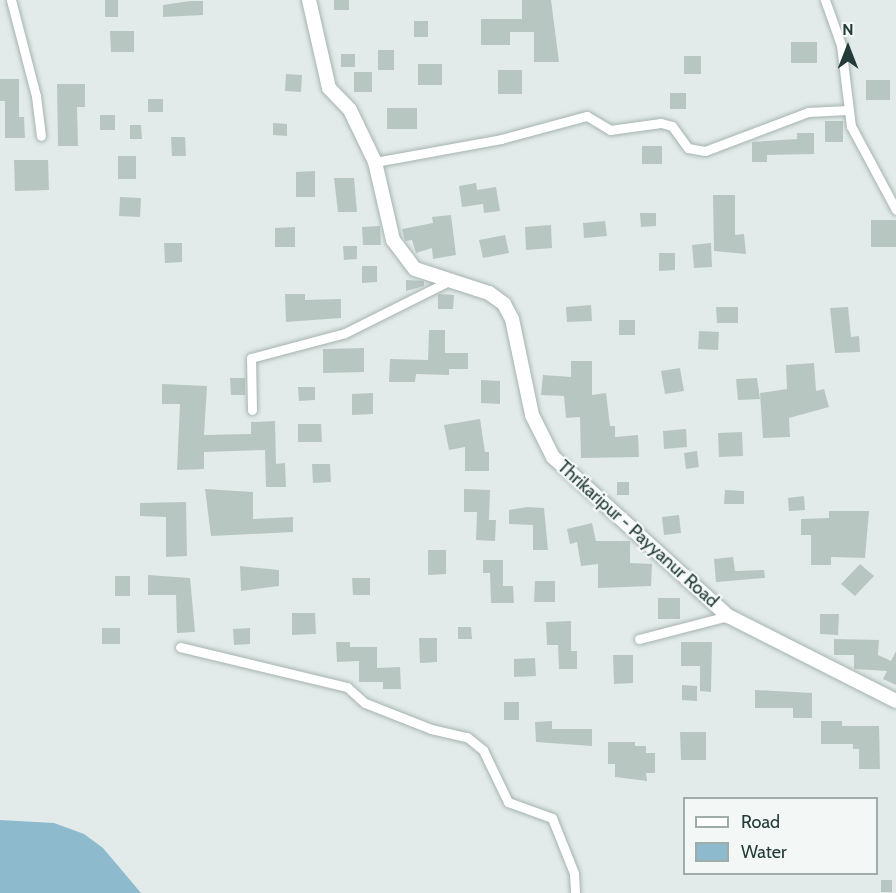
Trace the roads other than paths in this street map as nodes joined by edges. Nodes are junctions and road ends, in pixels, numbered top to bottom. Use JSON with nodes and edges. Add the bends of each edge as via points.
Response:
{"nodes":[{"id":1,"x":11,"y":0,"type":"edge"},
{"id":2,"x":309,"y":0,"type":"edge"},
{"id":3,"x":825,"y":0,"type":"edge"},
{"id":4,"x":848,"y":110,"type":"junction"},
{"id":5,"x":41,"y":136,"type":"dead end"},
{"id":6,"x":375,"y":162,"type":"junction"},
{"id":7,"x":896,"y":210,"type":"edge"},
{"id":8,"x":447,"y":282,"type":"junction"},
{"id":9,"x":252,"y":410,"type":"dead end"},
{"id":10,"x":728,"y":616,"type":"junction"},
{"id":11,"x":639,"y":639,"type":"dead end"},
{"id":12,"x":180,"y":647,"type":"dead end"},
{"id":13,"x":896,"y":701,"type":"edge"},
{"id":14,"x":575,"y":893,"type":"edge"}],
"edges":[{"from":1,"to":5,"type":"street","via":[[36,96]]},
{"from":2,"to":6,"type":"main road","name":"Thrikaripur - Payyanur Road","via":[[329,88],[350,110]]},
{"from":3,"to":4,"type":"street","via":[[841,45]]},
{"from":4,"to":6,"type":"street","via":[[808,112],[705,151],[688,148],[672,126],[661,123],[609,130],[587,116],[501,139]]},
{"from":4,"to":7,"type":"street","via":[[850,126]]},
{"from":6,"to":8,"type":"main road","name":"Thrikaripur - Payyanur Road","via":[[393,240],[402,256],[415,269]]},
{"from":8,"to":9,"type":"street","via":[[345,333],[251,358]]},
{"from":8,"to":10,"type":"main road","name":"Thrikaripur - Payyanur Road","via":[[489,293],[504,304],[512,319],[532,415],[553,457]]},
{"from":10,"to":11,"type":"street"},
{"from":10,"to":13,"type":"main road","name":"Thrikaripur - Payyanur Road"},
{"from":12,"to":14,"type":"street","via":[[347,687],[366,703],[431,729],[467,737],[483,750],[508,802],[552,818],[574,873]]}]}
